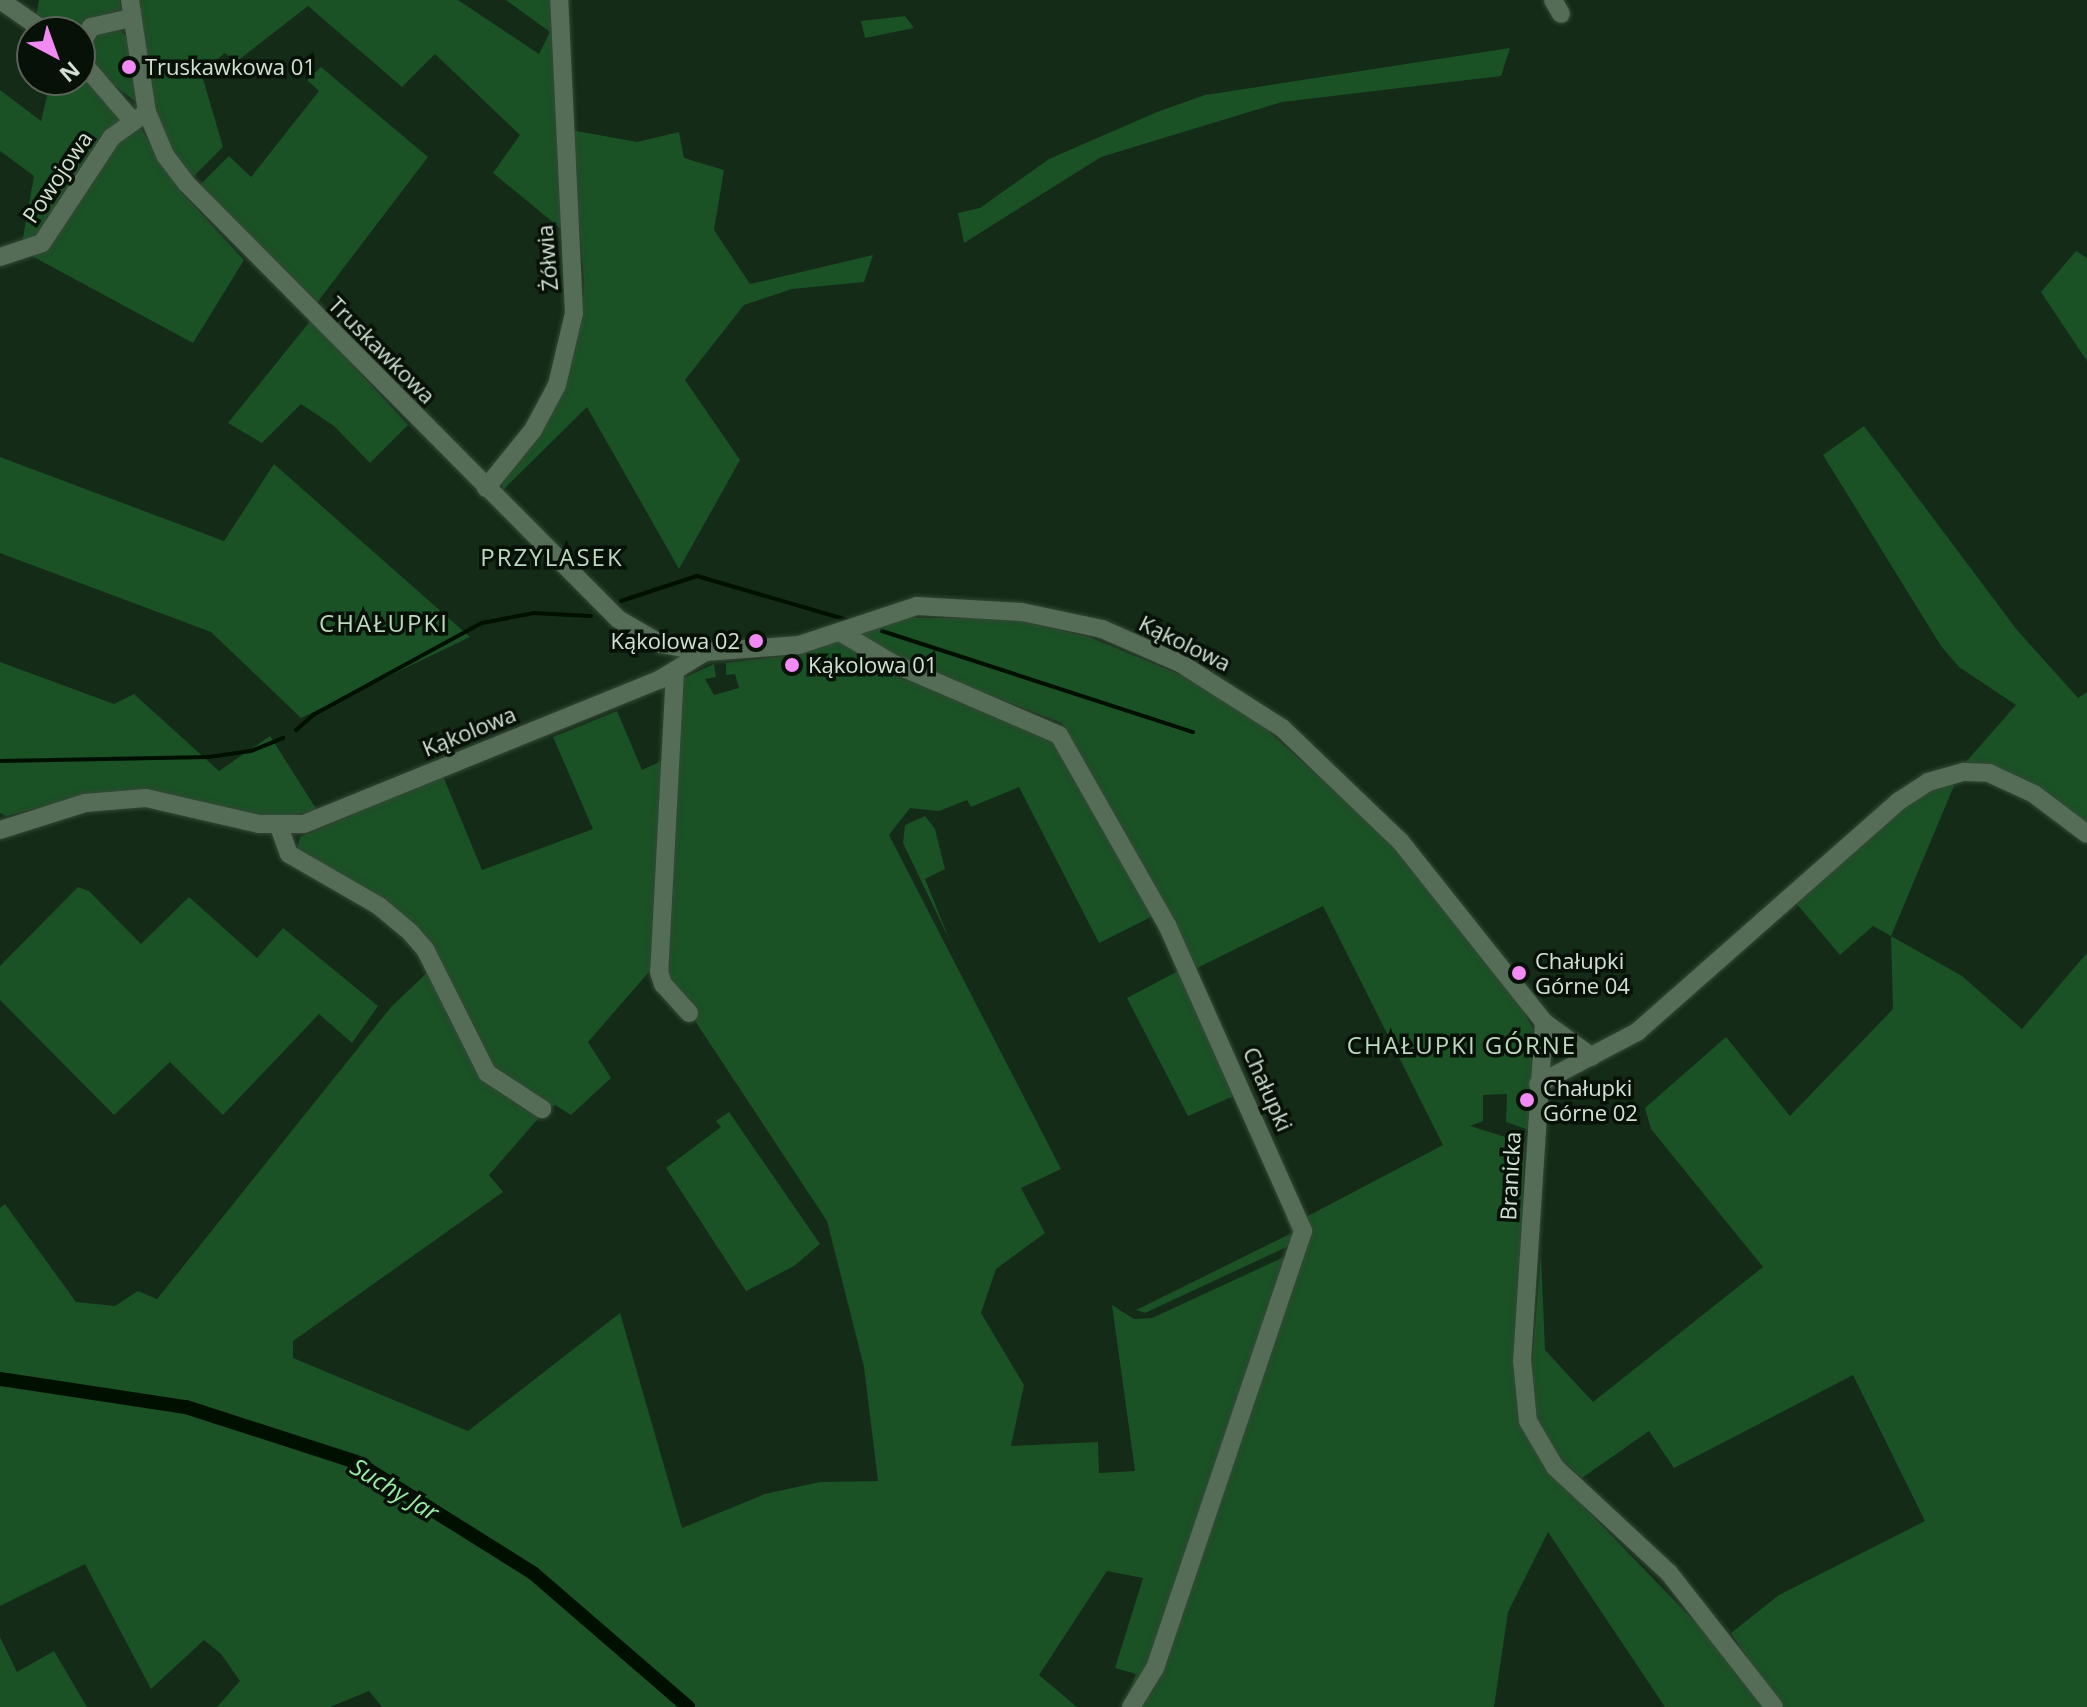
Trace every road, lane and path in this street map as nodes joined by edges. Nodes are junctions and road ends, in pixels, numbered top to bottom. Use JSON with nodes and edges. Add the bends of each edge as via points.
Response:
{"nodes":[{"id":1,"x":0,"y":0,"type":"edge"},
{"id":2,"x":559,"y":0,"type":"edge"},
{"id":3,"x":131,"y":9,"type":"edge"},
{"id":4,"x":23,"y":16,"type":"edge"},
{"id":5,"x":96,"y":25,"type":"edge"},
{"id":6,"x":96,"y":75,"type":"edge"},
{"id":7,"x":139,"y":115,"type":"junction"},
{"id":8,"x":0,"y":257,"type":"edge"},
{"id":9,"x":486,"y":488,"type":"junction"},
{"id":10,"x":840,"y":632,"type":"junction"},
{"id":11,"x":705,"y":652,"type":"junction"},
{"id":12,"x":675,"y":671,"type":"junction"},
{"id":13,"x":278,"y":824,"type":"junction"},
{"id":14,"x":2,"y":826,"type":"edge"},
{"id":15,"x":2087,"y":834,"type":"edge"},
{"id":16,"x":689,"y":1013,"type":"dead end"},
{"id":17,"x":1544,"y":1022,"type":"junction"},
{"id":18,"x":1592,"y":1057,"type":"junction"},
{"id":19,"x":1538,"y":1084,"type":"junction"},
{"id":20,"x":542,"y":1109,"type":"dead end"},
{"id":21,"x":1131,"y":1707,"type":"edge"},
{"id":22,"x":1774,"y":1707,"type":"edge"}],
"edges":[{"from":1,"to":4,"type":"street"},
{"from":2,"to":9,"type":"street","name":"Żółwia","via":[[574,313],[557,385],[533,430]]},
{"from":3,"to":5,"type":"street"},
{"from":3,"to":7,"type":"street","name":"Truskawkowa"},
{"from":6,"to":7,"type":"street"},
{"from":7,"to":8,"type":"street","name":"Powojowa","via":[[92,166],[42,243]]},
{"from":7,"to":9,"type":"street","name":"Truskawkowa","via":[[186,183]]},
{"from":9,"to":11,"type":"street","name":"Truskawkowa","via":[[618,619],[661,644]]},
{"from":10,"to":11,"type":"street","name":"Kąkolowa","via":[[783,647]]},
{"from":10,"to":17,"type":"street","name":"Kąkolowa","via":[[917,606],[983,608],[1102,629],[1180,663],[1282,728],[1368,805]]},
{"from":10,"to":21,"type":"street","name":"Chałupki","via":[[892,663],[1059,735],[1167,925],[1303,1231],[1155,1668]]},
{"from":11,"to":12,"type":"street","name":"Kąkolowa"},
{"from":12,"to":13,"type":"street","name":"Kąkolowa","via":[[304,824]]},
{"from":12,"to":16,"type":"street","via":[[659,972]]},
{"from":13,"to":14,"type":"street","name":"Kąkolowa","via":[[209,815],[146,798],[85,803]]},
{"from":13,"to":20,"type":"street","via":[[289,854],[379,906],[410,932],[425,949],[487,1073]]},
{"from":15,"to":18,"type":"street","via":[[2034,794],[1989,773],[1964,772],[1928,782],[1899,801],[1637,1032]]},
{"from":17,"to":18,"type":"street","name":"Kąkolowa"},
{"from":17,"to":19,"type":"street"},
{"from":18,"to":19,"type":"street"},
{"from":19,"to":22,"type":"street","name":"Branicka","via":[[1522,1360],[1528,1421],[1555,1467],[1669,1573]]}]}
